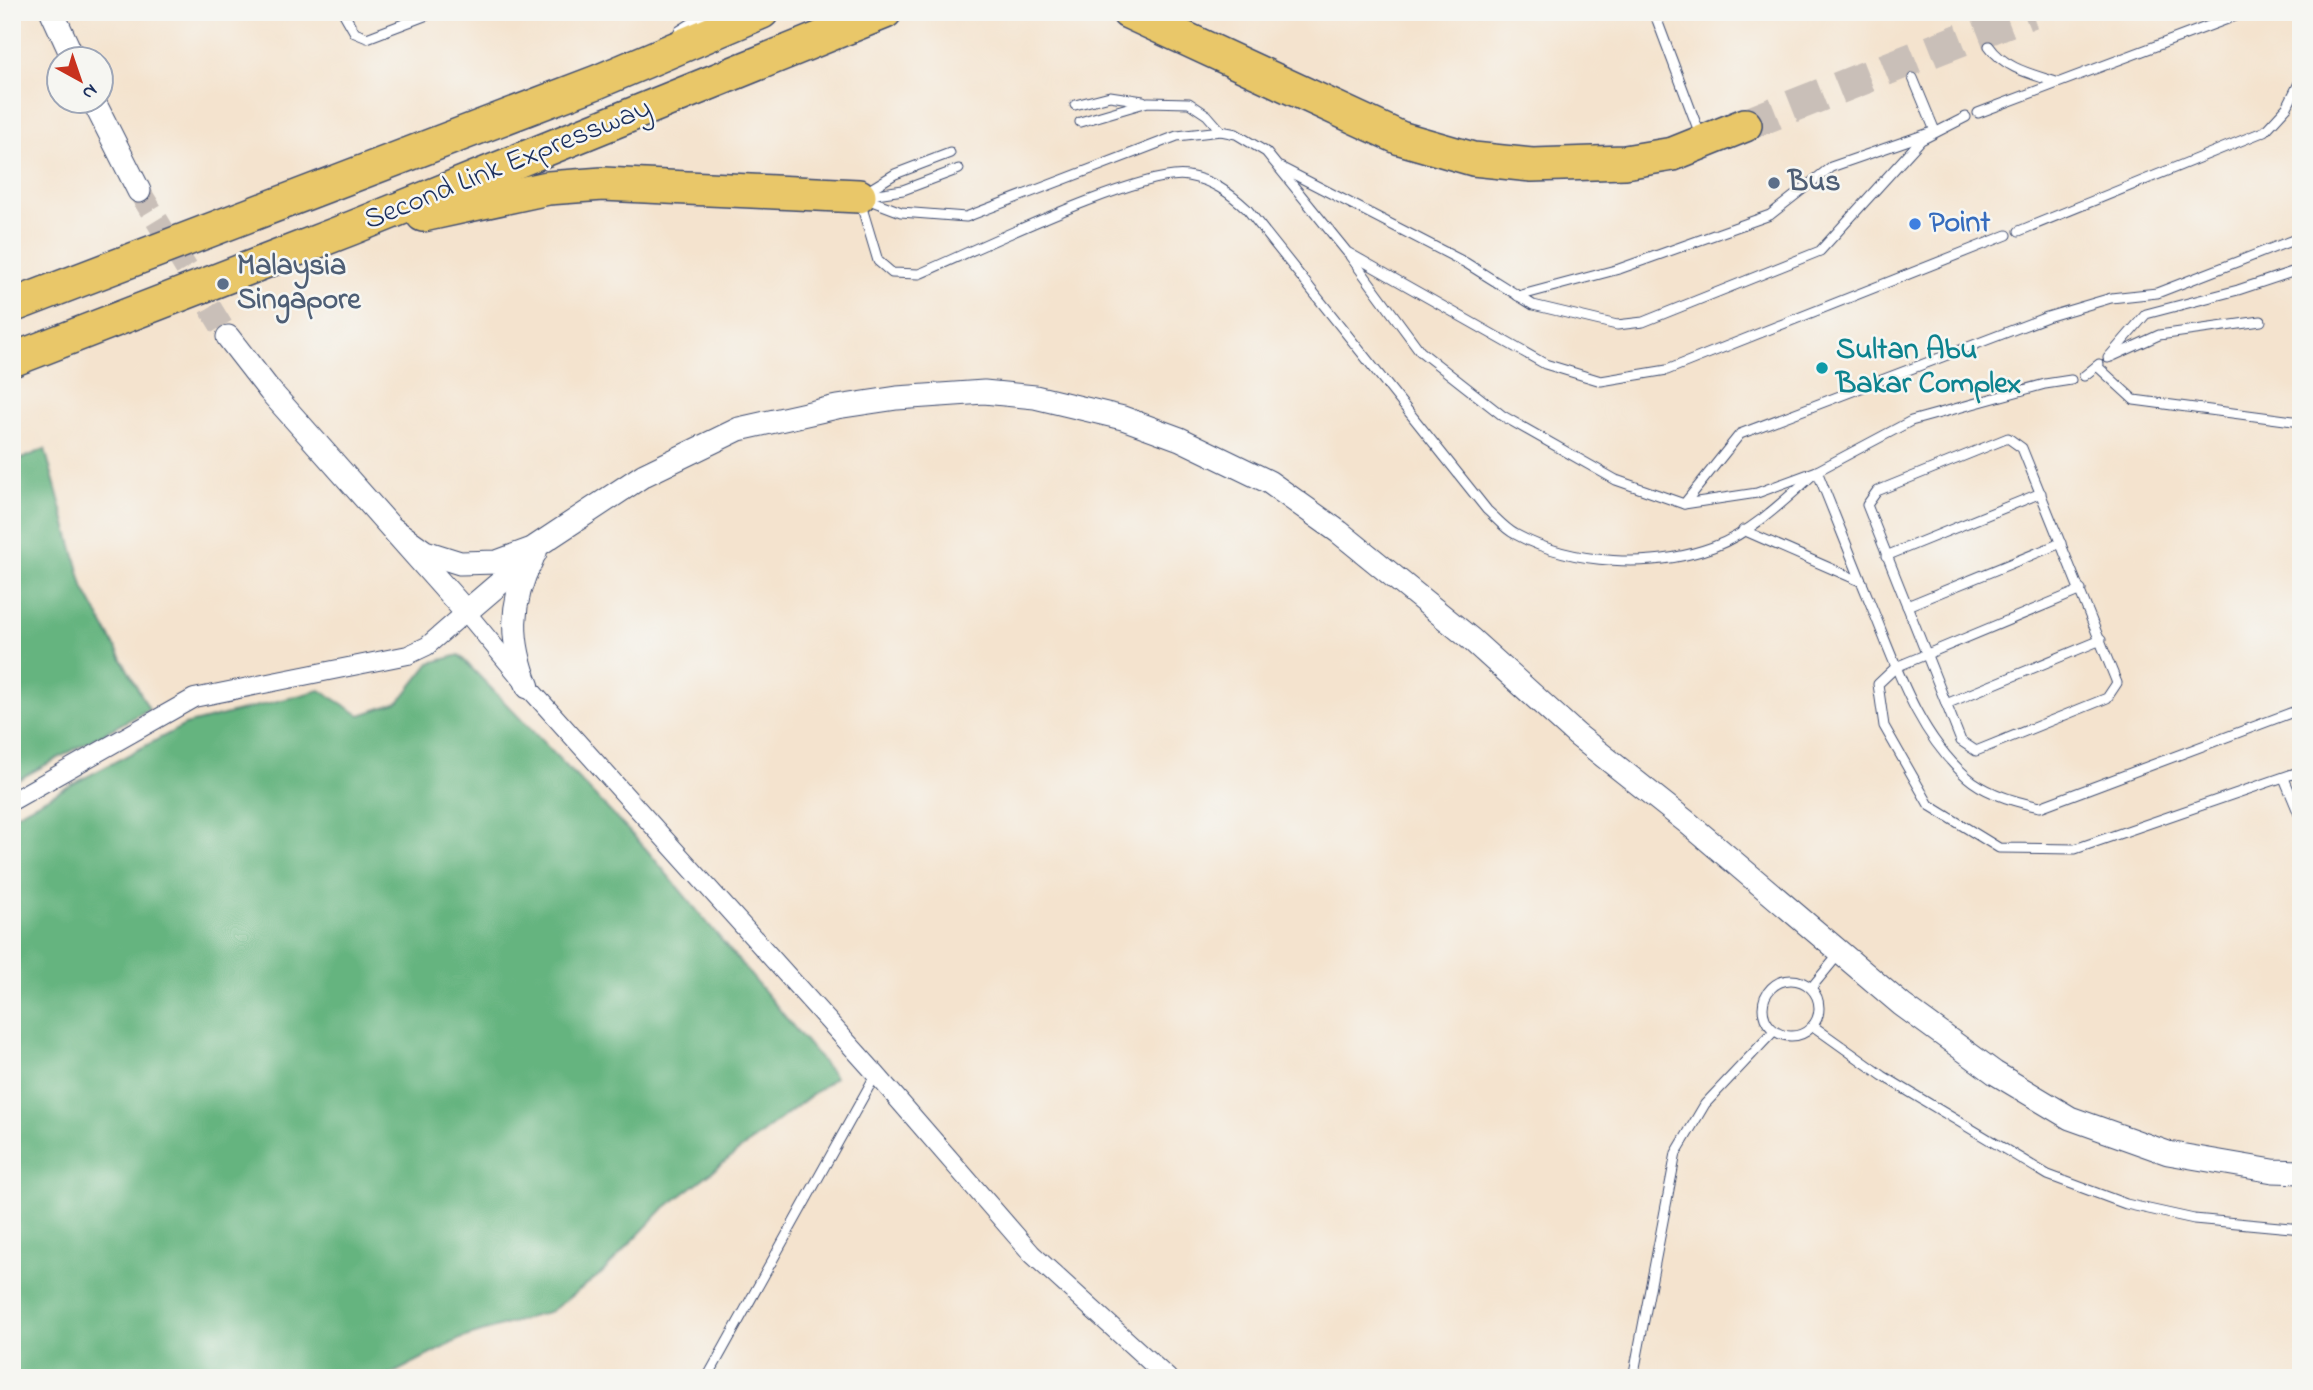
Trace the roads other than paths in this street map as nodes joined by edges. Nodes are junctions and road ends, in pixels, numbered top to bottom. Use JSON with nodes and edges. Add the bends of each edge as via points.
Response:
{"nodes":[{"id":1,"x":52,"y":12,"type":"edge"},
{"id":2,"x":343,"y":12,"type":"edge"},
{"id":3,"x":435,"y":12,"type":"edge"},
{"id":4,"x":709,"y":12,"type":"edge"},
{"id":5,"x":762,"y":12,"type":"edge"},
{"id":6,"x":885,"y":12,"type":"edge"},
{"id":7,"x":1128,"y":12,"type":"edge"},
{"id":8,"x":1654,"y":12,"type":"edge"},
{"id":9,"x":2246,"y":12,"type":"edge"},
{"id":10,"x":664,"y":40,"type":"dead end"},
{"id":11,"x":68,"y":46,"type":"edge"},
{"id":12,"x":1989,"y":46,"type":"dead end"},
{"id":13,"x":653,"y":47,"type":"dead end"},
{"id":14,"x":1913,"y":78,"type":"dead end"},
{"id":15,"x":2301,"y":79,"type":"edge"},
{"id":16,"x":597,"y":82,"type":"junction"},
{"id":17,"x":2056,"y":82,"type":"junction"},
{"id":18,"x":1149,"y":102,"type":"junction"},
{"id":19,"x":1075,"y":106,"type":"dead end"},
{"id":20,"x":1978,"y":113,"type":"dead end"},
{"id":21,"x":101,"y":116,"type":"edge"},
{"id":22,"x":1966,"y":117,"type":"dead end"},
{"id":23,"x":1080,"y":122,"type":"dead end"},
{"id":24,"x":1745,"y":125,"type":"tunnel mouth"},
{"id":25,"x":1221,"y":131,"type":"junction"},
{"id":26,"x":1936,"y":131,"type":"junction"},
{"id":27,"x":1703,"y":142,"type":"junction"},
{"id":28,"x":950,"y":153,"type":"dead end"},
{"id":29,"x":1276,"y":165,"type":"junction"},
{"id":30,"x":959,"y":169,"type":"dead end"},
{"id":31,"x":139,"y":191,"type":"tunnel mouth"},
{"id":32,"x":859,"y":196,"type":"junction"},
{"id":33,"x":352,"y":228,"type":"junction"},
{"id":34,"x":2019,"y":231,"type":"dead end"},
{"id":35,"x":2007,"y":235,"type":"dead end"},
{"id":36,"x":2301,"y":237,"type":"edge"},
{"id":37,"x":1347,"y":252,"type":"junction"},
{"id":38,"x":2301,"y":269,"type":"edge"},
{"id":39,"x":1517,"y":296,"type":"junction"},
{"id":40,"x":12,"y":306,"type":"edge"},
{"id":41,"x":2261,"y":321,"type":"dead end"},
{"id":42,"x":228,"y":337,"type":"tunnel mouth"},
{"id":43,"x":2108,"y":358,"type":"junction"},
{"id":44,"x":12,"y":360,"type":"edge"},
{"id":45,"x":2097,"y":366,"type":"junction"},
{"id":46,"x":2084,"y":376,"type":"dead end"},
{"id":47,"x":2071,"y":380,"type":"dead end"},
{"id":48,"x":2301,"y":422,"type":"edge"},
{"id":49,"x":1817,"y":471,"type":"junction"},
{"id":50,"x":2041,"y":493,"type":"junction"},
{"id":51,"x":1684,"y":504,"type":"junction"},
{"id":52,"x":567,"y":527,"type":"junction"},
{"id":53,"x":393,"y":529,"type":"junction"},
{"id":54,"x":1743,"y":530,"type":"junction"},
{"id":55,"x":2061,"y":543,"type":"junction"},
{"id":56,"x":535,"y":553,"type":"junction"},
{"id":57,"x":1886,"y":556,"type":"junction"},
{"id":58,"x":1862,"y":582,"type":"junction"},
{"id":59,"x":2081,"y":590,"type":"junction"},
{"id":60,"x":1907,"y":606,"type":"junction"},
{"id":61,"x":466,"y":612,"type":"junction"},
{"id":62,"x":2101,"y":640,"type":"junction"},
{"id":63,"x":1926,"y":654,"type":"junction"},
{"id":64,"x":1896,"y":667,"type":"junction"},
{"id":65,"x":528,"y":687,"type":"junction"},
{"id":66,"x":1946,"y":704,"type":"junction"},
{"id":67,"x":2301,"y":709,"type":"edge"},
{"id":68,"x":2301,"y":771,"type":"edge"},
{"id":69,"x":2284,"y":778,"type":"junction"},
{"id":70,"x":12,"y":801,"type":"edge"},
{"id":71,"x":2301,"y":819,"type":"edge"},
{"id":72,"x":1840,"y":953,"type":"junction"},
{"id":73,"x":1811,"y":988,"type":"junction"},
{"id":74,"x":1813,"y":1026,"type":"junction"},
{"id":75,"x":1774,"y":1031,"type":"junction"},
{"id":76,"x":876,"y":1074,"type":"junction"},
{"id":77,"x":2301,"y":1172,"type":"edge"},
{"id":78,"x":2301,"y":1229,"type":"edge"},
{"id":79,"x":707,"y":1378,"type":"edge"},
{"id":80,"x":1168,"y":1378,"type":"edge"},
{"id":81,"x":1633,"y":1378,"type":"edge"}],
"edges":[{"from":1,"to":11,"type":"street"},
{"from":2,"to":3,"type":"lane","via":[[355,33],[367,38]]},
{"from":4,"to":10,"type":"lane"},
{"from":5,"to":16,"type":"highway","name":"Second Link Expressway"},
{"from":6,"to":33,"type":"highway","name":"Second Link Expressway"},
{"from":7,"to":27,"type":"highway","via":[[1400,138],[1473,159],[1532,165],[1625,162],[1673,154]]},
{"from":8,"to":27,"type":"lane"},
{"from":9,"to":17,"type":"lane"},
{"from":12,"to":17,"type":"lane","via":[[2008,64]]},
{"from":13,"to":16,"type":"lane"},
{"from":14,"to":26,"type":"lane"},
{"from":15,"to":34,"type":"lane","via":[[2287,107],[2265,131]]},
{"from":16,"to":40,"type":"highway","name":"Second Link Expressway"},
{"from":17,"to":20,"type":"lane"},
{"from":18,"to":19,"type":"lane","via":[[1110,96]]},
{"from":18,"to":23,"type":"lane"},
{"from":18,"to":25,"type":"lane","via":[[1189,103]]},
{"from":21,"to":31,"type":"street"},
{"from":22,"to":26,"type":"lane"},
{"from":24,"to":27,"type":"highway"},
{"from":25,"to":29,"type":"lane","via":[[1245,139],[1266,152]]},
{"from":25,"to":32,"type":"lane","via":[[1177,136],[966,217],[901,212]]},
{"from":26,"to":39,"type":"lane","via":[[1831,167],[1770,215],[1619,269]]},
{"from":26,"to":39,"type":"lane","via":[[1921,140],[1820,251],[1643,322],[1617,325],[1532,305]]},
{"from":28,"to":32,"type":"lane","via":[[895,174]]},
{"from":29,"to":37,"type":"lane"},
{"from":29,"to":39,"type":"lane","via":[[1466,264]]},
{"from":30,"to":32,"type":"lane","via":[[904,190]]},
{"from":32,"to":33,"type":"highway","via":[[604,184],[548,188]]},
{"from":32,"to":54,"type":"lane","via":[[878,261],[892,273],[919,274],[1143,181],[1187,175],[1226,189],[1247,209],[1487,510],[1514,534],[1573,557],[1637,562],[1714,547]]},
{"from":33,"to":44,"type":"highway","name":"Second Link Expressway"},
{"from":35,"to":37,"type":"lane","via":[[1667,370],[1601,381],[1545,364]]},
{"from":36,"to":51,"type":"lane","via":[[2157,293],[2111,298],[2047,317],[1740,434]]},
{"from":37,"to":51,"type":"lane","via":[[1420,351],[1503,416],[1616,480]]},
{"from":38,"to":43,"type":"lane","via":[[2146,314]]},
{"from":41,"to":43,"type":"lane","via":[[2159,335]]},
{"from":42,"to":53,"type":"street"},
{"from":43,"to":45,"type":"lane"},
{"from":45,"to":46,"type":"lane"},
{"from":45,"to":48,"type":"lane","via":[[2134,400]]},
{"from":47,"to":49,"type":"lane","via":[[1911,421]]},
{"from":49,"to":51,"type":"lane","via":[[1757,493]]},
{"from":49,"to":54,"type":"lane","via":[[1766,517]]},
{"from":49,"to":58,"type":"lane"},
{"from":50,"to":55,"type":"lane"},
{"from":50,"to":57,"type":"lane"},
{"from":50,"to":57,"type":"lane","via":[[2022,448],[2008,438],[1877,491],[1868,499],[1868,511]]},
{"from":52,"to":53,"type":"street","via":[[497,562],[460,563],[425,552]]},
{"from":52,"to":56,"type":"street"},
{"from":52,"to":72,"type":"street","via":[[644,475],[739,429],[837,407],[984,392],[1035,397],[1123,418],[1180,439],[1269,482],[1339,533]]},
{"from":53,"to":61,"type":"street"},
{"from":54,"to":58,"type":"lane"},
{"from":55,"to":59,"type":"lane"},
{"from":55,"to":60,"type":"lane"},
{"from":56,"to":61,"type":"street"},
{"from":56,"to":65,"type":"street","via":[[514,605],[513,633]]},
{"from":57,"to":60,"type":"lane"},
{"from":58,"to":64,"type":"lane"},
{"from":59,"to":62,"type":"lane"},
{"from":59,"to":63,"type":"lane"},
{"from":60,"to":63,"type":"lane"},
{"from":61,"to":65,"type":"street"},
{"from":61,"to":70,"type":"street","via":[[427,646],[408,655],[194,698]]},
{"from":62,"to":66,"type":"lane"},
{"from":62,"to":66,"type":"lane","via":[[2116,677],[2112,694],[1994,744],[1976,751],[1965,746]]},
{"from":63,"to":64,"type":"lane"},
{"from":63,"to":66,"type":"lane"},
{"from":64,"to":67,"type":"lane","via":[[1926,730],[1967,778],[1989,791],[2040,807]]},
{"from":64,"to":69,"type":"lane","via":[[1878,684],[1890,737],[1929,805],[1998,848],[2075,849]]},
{"from":65,"to":76,"type":"street"},
{"from":68,"to":69,"type":"lane"},
{"from":69,"to":71,"type":"lane"},
{"from":72,"to":73,"type":"lane"},
{"from":72,"to":77,"type":"street","via":[[1995,1073],[2070,1118],[2168,1153]]},
{"from":73,"to":74,"type":"lane","via":[[1819,1007]]},
{"from":73,"to":75,"type":"lane","via":[[1786,980],[1769,990],[1763,1015]]},
{"from":74,"to":75,"type":"lane","via":[[1794,1037]]},
{"from":74,"to":78,"type":"lane","via":[[1883,1076],[2048,1175],[2126,1204],[2194,1219]]},
{"from":75,"to":81,"type":"lane","via":[[1705,1104],[1676,1153]]},
{"from":76,"to":79,"type":"lane"},
{"from":76,"to":80,"type":"street","via":[[1032,1254]]}]}
